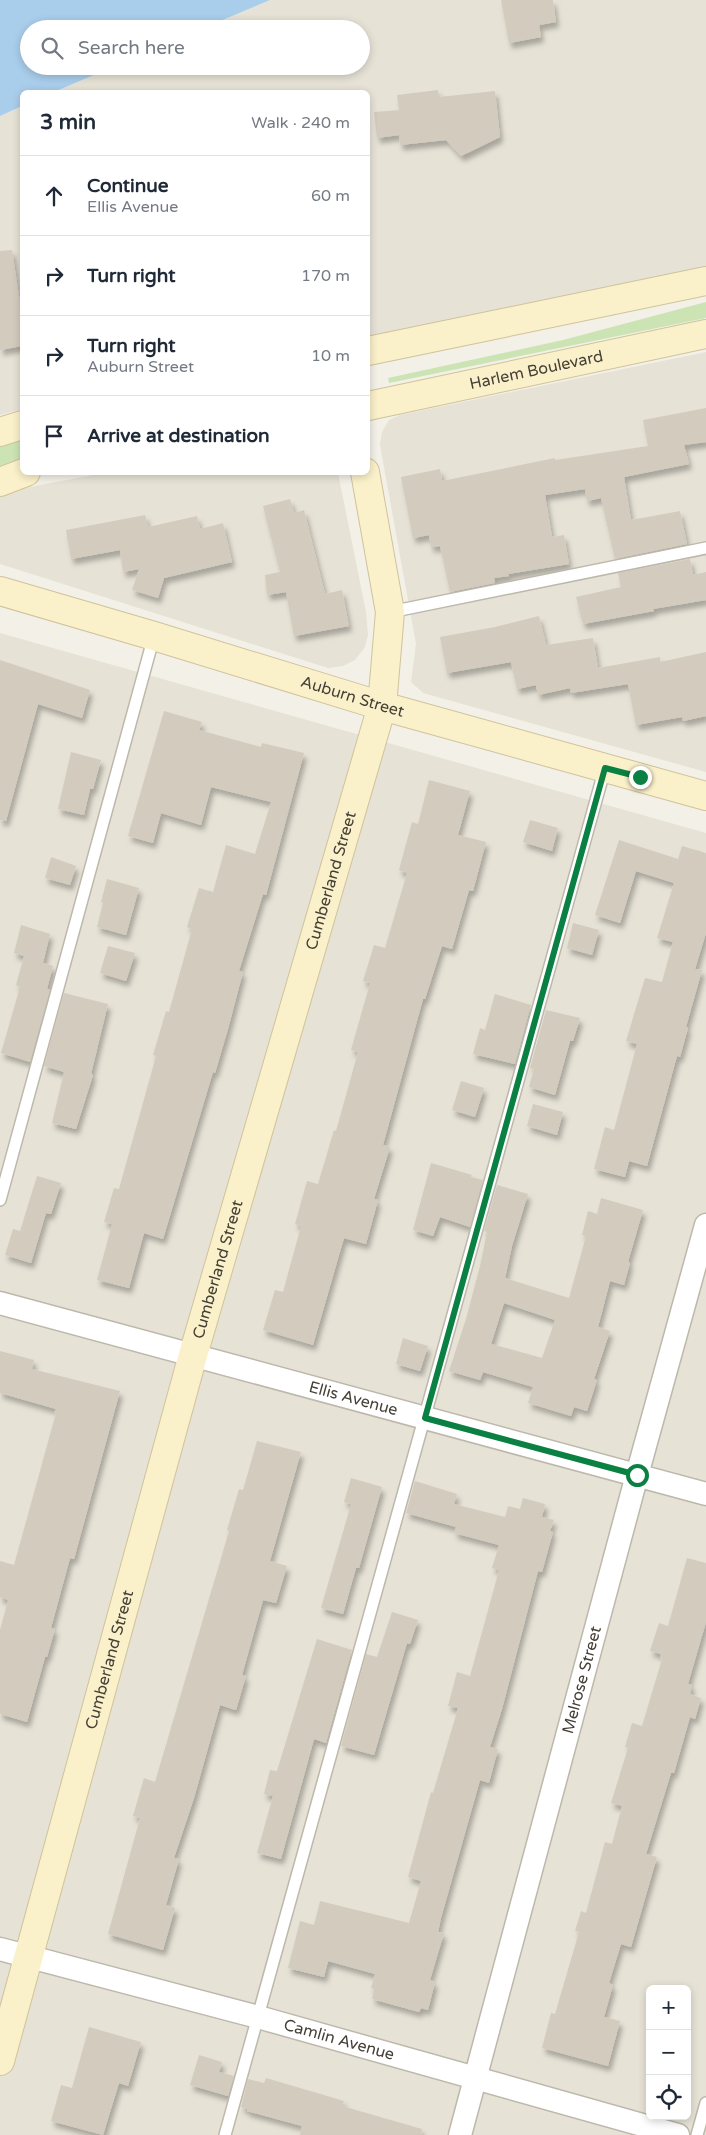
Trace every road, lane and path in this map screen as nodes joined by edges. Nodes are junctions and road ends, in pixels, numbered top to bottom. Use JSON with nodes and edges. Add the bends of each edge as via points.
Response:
{"nodes":[{"id":1,"x":706,"y":281,"type":"edge"},
{"id":2,"x":706,"y":334,"type":"edge"},
{"id":3,"x":370,"y":351,"type":"edge"},
{"id":4,"x":370,"y":406,"type":"edge"},
{"id":5,"x":20,"y":426,"type":"edge"},
{"id":6,"x":0,"y":432,"type":"edge"},
{"id":7,"x":20,"y":474,"type":"edge"},
{"id":8,"x":366,"y":475,"type":"edge"},
{"id":9,"x":0,"y":482,"type":"edge"},
{"id":10,"x":706,"y":548,"type":"edge"},
{"id":11,"x":0,"y":592,"type":"edge"},
{"id":12,"x":390,"y":612,"type":"junction"},
{"id":13,"x":154,"y":636,"type":"junction"},
{"id":14,"x":382,"y":706,"type":"junction"},
{"id":15,"x":605,"y":768,"type":"junction"},
{"id":16,"x":706,"y":796,"type":"edge"},
{"id":17,"x":0,"y":1200,"type":"edge"},
{"id":18,"x":706,"y":1225,"type":"edge"},
{"id":19,"x":0,"y":1303,"type":"edge"},
{"id":20,"x":193,"y":1355,"type":"junction"},
{"id":21,"x":425,"y":1418,"type":"junction"},
{"id":22,"x":637,"y":1475,"type":"junction"},
{"id":23,"x":706,"y":1494,"type":"edge"},
{"id":24,"x":0,"y":1949,"type":"edge"},
{"id":25,"x":30,"y":1956,"type":"junction"},
{"id":26,"x":258,"y":2017,"type":"junction"},
{"id":27,"x":0,"y":2061,"type":"edge"},
{"id":28,"x":476,"y":2080,"type":"junction"},
{"id":29,"x":706,"y":2103,"type":"edge"},
{"id":30,"x":225,"y":2135,"type":"edge"},
{"id":31,"x":460,"y":2135,"type":"edge"},
{"id":32,"x":678,"y":2135,"type":"edge"},
{"id":33,"x":697,"y":2135,"type":"edge"}],
"edges":[{"from":1,"to":3,"type":"street"},
{"from":2,"to":4,"type":"street","name":"Harlem Boulevard"},
{"from":5,"to":6,"type":"street"},
{"from":7,"to":9,"type":"street"},
{"from":8,"to":12,"type":"street","name":"Cumberland Street"},
{"from":10,"to":12,"type":"lane"},
{"from":11,"to":13,"type":"street","name":"Auburn Street"},
{"from":12,"to":14,"type":"street","name":"Cumberland Street"},
{"from":13,"to":14,"type":"street","name":"Auburn Street"},
{"from":13,"to":17,"type":"lane"},
{"from":14,"to":15,"type":"street","name":"Auburn Street"},
{"from":14,"to":20,"type":"street","name":"Cumberland Street"},
{"from":15,"to":16,"type":"street","name":"Auburn Street"},
{"from":15,"to":21,"type":"lane"},
{"from":18,"to":22,"type":"street","name":"Melrose Street"},
{"from":19,"to":20,"type":"street","name":"Ellis Avenue"},
{"from":20,"to":21,"type":"street","name":"Ellis Avenue"},
{"from":20,"to":25,"type":"street","name":"Cumberland Street"},
{"from":21,"to":22,"type":"street","name":"Ellis Avenue"},
{"from":21,"to":26,"type":"lane"},
{"from":22,"to":23,"type":"street","name":"Ellis Avenue"},
{"from":22,"to":28,"type":"street","name":"Melrose Street"},
{"from":24,"to":25,"type":"street","name":"Camlin Avenue"},
{"from":25,"to":26,"type":"street","name":"Camlin Avenue"},
{"from":25,"to":27,"type":"street","name":"Cumberland Street"},
{"from":26,"to":28,"type":"street","name":"Camlin Avenue"},
{"from":26,"to":30,"type":"lane"},
{"from":28,"to":31,"type":"street","name":"Melrose Street"},
{"from":28,"to":32,"type":"street","name":"Camlin Avenue"},
{"from":29,"to":33,"type":"lane"}]}
